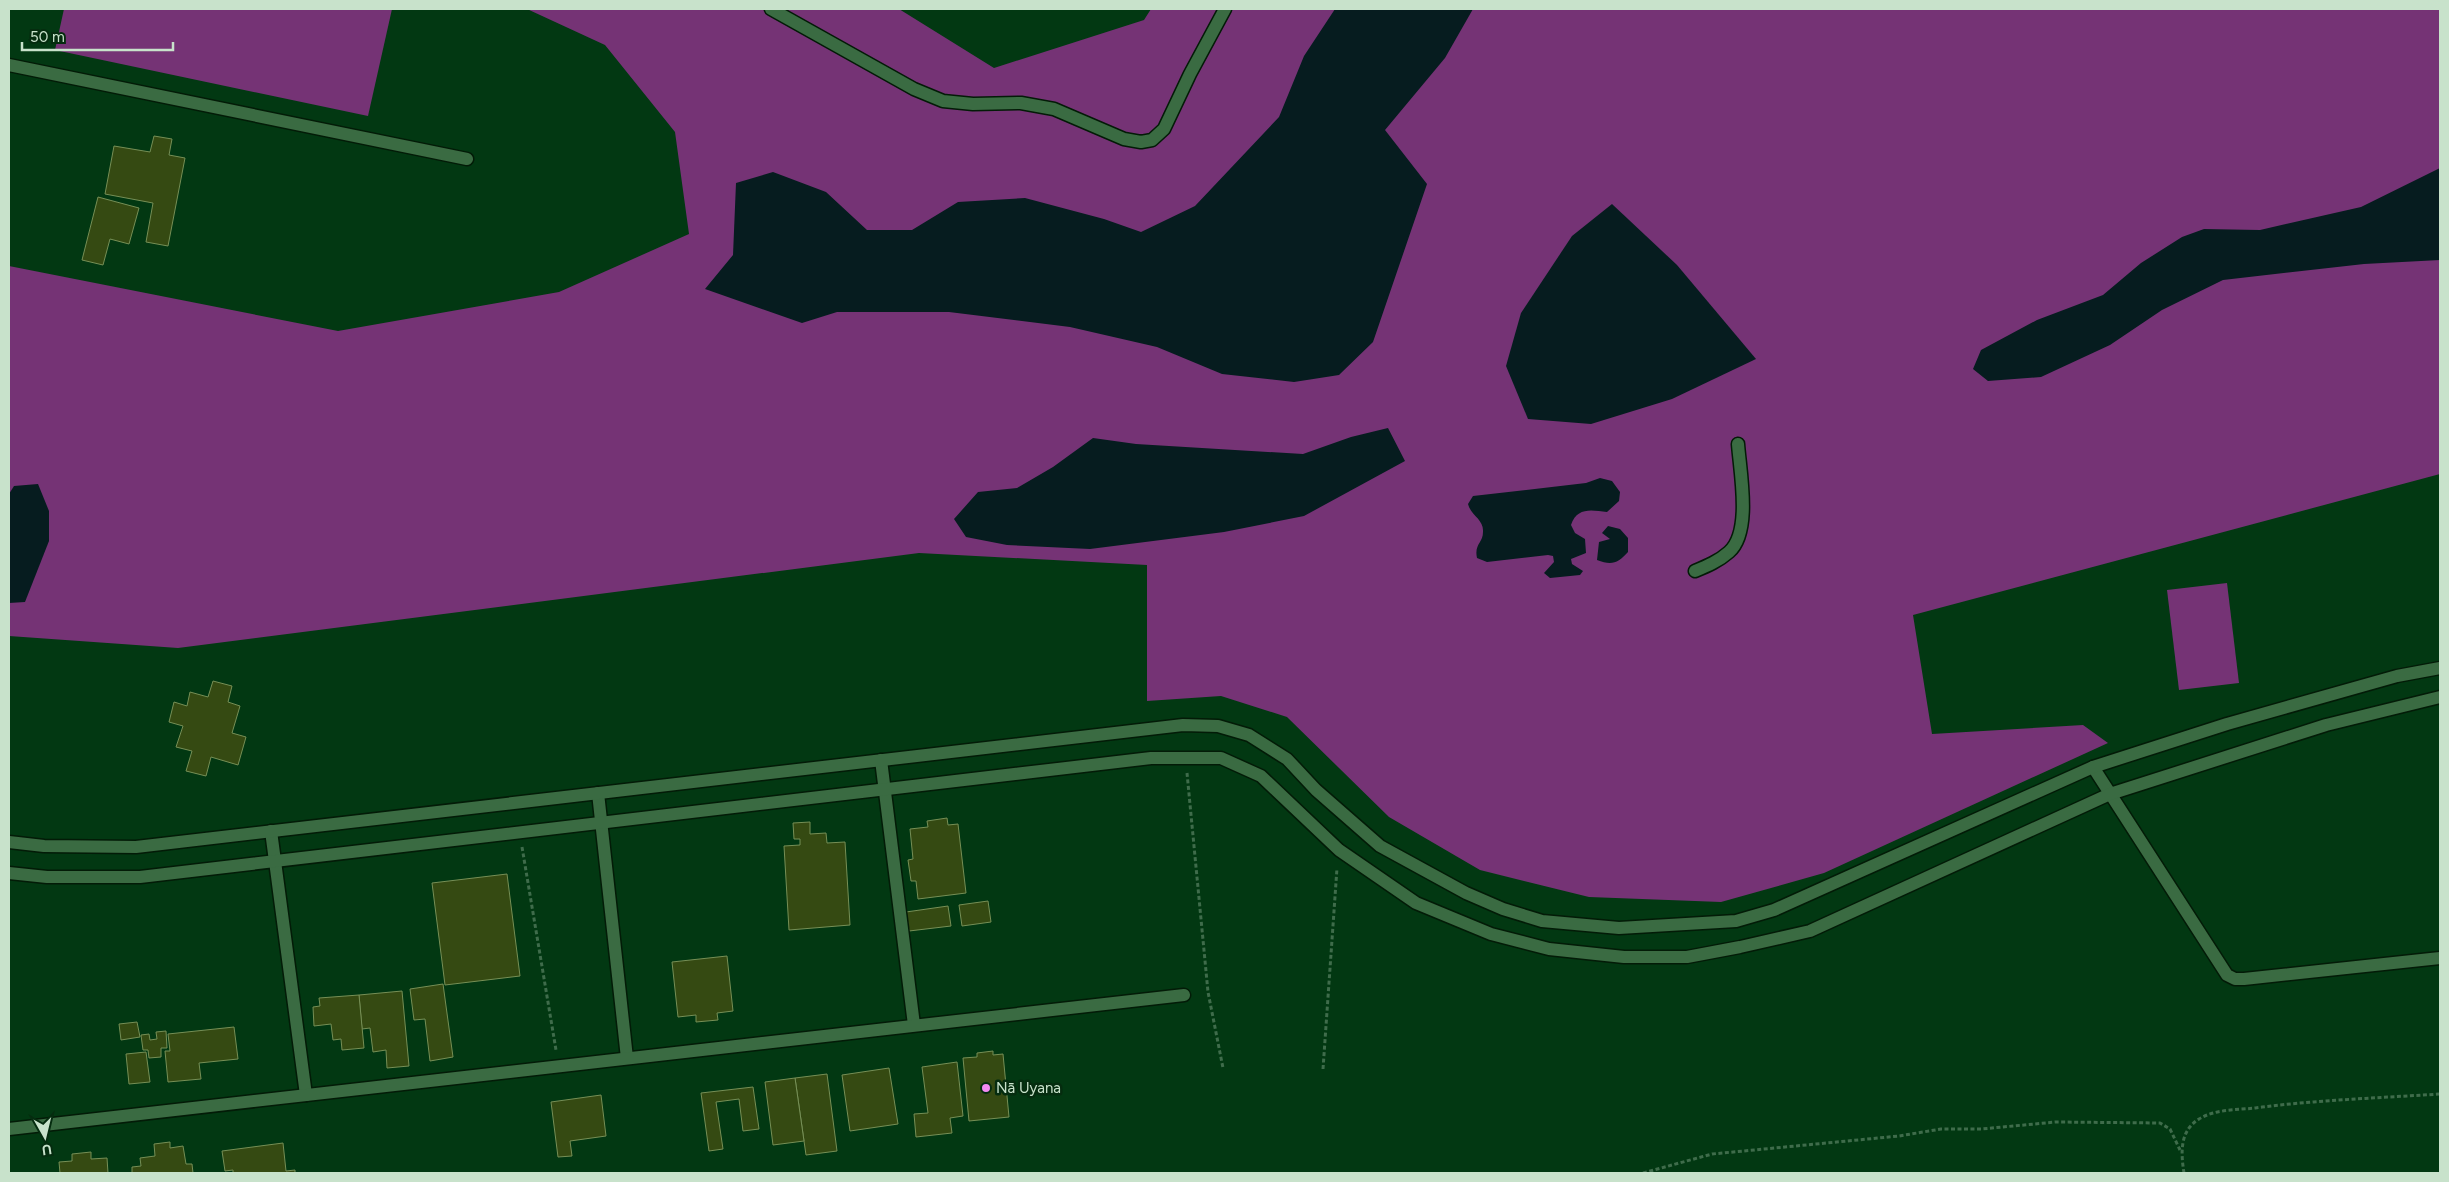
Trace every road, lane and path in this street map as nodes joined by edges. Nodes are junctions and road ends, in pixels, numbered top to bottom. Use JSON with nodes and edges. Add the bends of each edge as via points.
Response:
{"nodes":[{"id":1,"x":771,"y":9,"type":"edge"},
{"id":2,"x":1225,"y":9,"type":"edge"},
{"id":3,"x":9,"y":65,"type":"edge"},
{"id":4,"x":467,"y":159,"type":"dead end"},
{"id":5,"x":1738,"y":444,"type":"dead end"},
{"id":6,"x":1695,"y":571,"type":"dead end"},
{"id":7,"x":2440,"y":668,"type":"edge"},
{"id":8,"x":2440,"y":697,"type":"edge"},
{"id":9,"x":1186,"y":758,"type":"junction"},
{"id":10,"x":881,"y":760,"type":"junction"},
{"id":11,"x":2093,"y":767,"type":"junction"},
{"id":12,"x":885,"y":790,"type":"junction"},
{"id":13,"x":598,"y":793,"type":"junction"},
{"id":14,"x":2110,"y":794,"type":"junction"},
{"id":15,"x":602,"y":823,"type":"junction"},
{"id":16,"x":271,"y":831,"type":"junction"},
{"id":17,"x":520,"y":832,"type":"junction"},
{"id":18,"x":9,"y":842,"type":"edge"},
{"id":19,"x":1339,"y":850,"type":"junction"},
{"id":20,"x":275,"y":861,"type":"junction"},
{"id":21,"x":9,"y":872,"type":"edge"},
{"id":22,"x":2440,"y":958,"type":"edge"},
{"id":23,"x":1184,"y":994,"type":"dead end"},
{"id":24,"x":914,"y":1025,"type":"junction"},
{"id":25,"x":628,"y":1058,"type":"junction"},
{"id":26,"x":558,"y":1066,"type":"junction"},
{"id":27,"x":1223,"y":1068,"type":"dead end"},
{"id":28,"x":1323,"y":1069,"type":"dead end"},
{"id":29,"x":2440,"y":1094,"type":"edge"},
{"id":30,"x":306,"y":1095,"type":"junction"},
{"id":31,"x":9,"y":1129,"type":"edge"},
{"id":32,"x":2180,"y":1150,"type":"junction"},
{"id":33,"x":1643,"y":1173,"type":"edge"},
{"id":34,"x":2184,"y":1173,"type":"edge"}],
"edges":[{"from":1,"to":2,"type":"street","via":[[914,89],[943,101],[1022,103],[1054,109],[1141,142],[1152,140],[1164,129]]},
{"from":3,"to":4,"type":"street"},
{"from":5,"to":6,"type":"street","via":[[1743,518],[1739,534],[1730,551],[1713,564]]},
{"from":7,"to":11,"type":"street","via":[[2397,676],[2227,724]]},
{"from":8,"to":14,"type":"street","via":[[2326,725]]},
{"from":9,"to":12,"type":"street","via":[[1152,758]]},
{"from":9,"to":19,"type":"street","via":[[1221,758],[1261,776]]},
{"from":9,"to":27,"type":"path","via":[[1208,992]]},
{"from":10,"to":11,"type":"street","via":[[1183,725],[1218,726],[1250,735],[1287,759],[1316,790],[1380,846],[1466,894],[1542,921],[1619,928],[1736,921],[1774,910]]},
{"from":10,"to":12,"type":"street"},
{"from":10,"to":13,"type":"street"},
{"from":11,"to":14,"type":"street"},
{"from":12,"to":15,"type":"street"},
{"from":12,"to":24,"type":"street"},
{"from":13,"to":15,"type":"street"},
{"from":13,"to":16,"type":"street"},
{"from":14,"to":19,"type":"street","via":[[1810,930],[1687,956],[1624,957],[1549,949],[1491,934],[1416,903]]},
{"from":14,"to":22,"type":"street","via":[[2227,975],[2235,979]]},
{"from":15,"to":17,"type":"street"},
{"from":15,"to":25,"type":"street"},
{"from":16,"to":18,"type":"street","via":[[136,847],[44,846]]},
{"from":16,"to":20,"type":"street"},
{"from":17,"to":20,"type":"street"},
{"from":17,"to":26,"type":"path"},
{"from":19,"to":28,"type":"path"},
{"from":20,"to":21,"type":"street","via":[[140,877],[47,876]]},
{"from":20,"to":30,"type":"street"},
{"from":23,"to":24,"type":"street"},
{"from":24,"to":25,"type":"street"},
{"from":25,"to":26,"type":"street"},
{"from":26,"to":30,"type":"street"},
{"from":29,"to":32,"type":"path","via":[[2310,1101],[2214,1112],[2198,1120],[2187,1133]]},
{"from":30,"to":31,"type":"street"},
{"from":32,"to":33,"type":"path","via":[[2170,1128],[2160,1123],[2055,1122],[1982,1129],[1941,1129],[1712,1154]]},
{"from":32,"to":34,"type":"path"}]}
